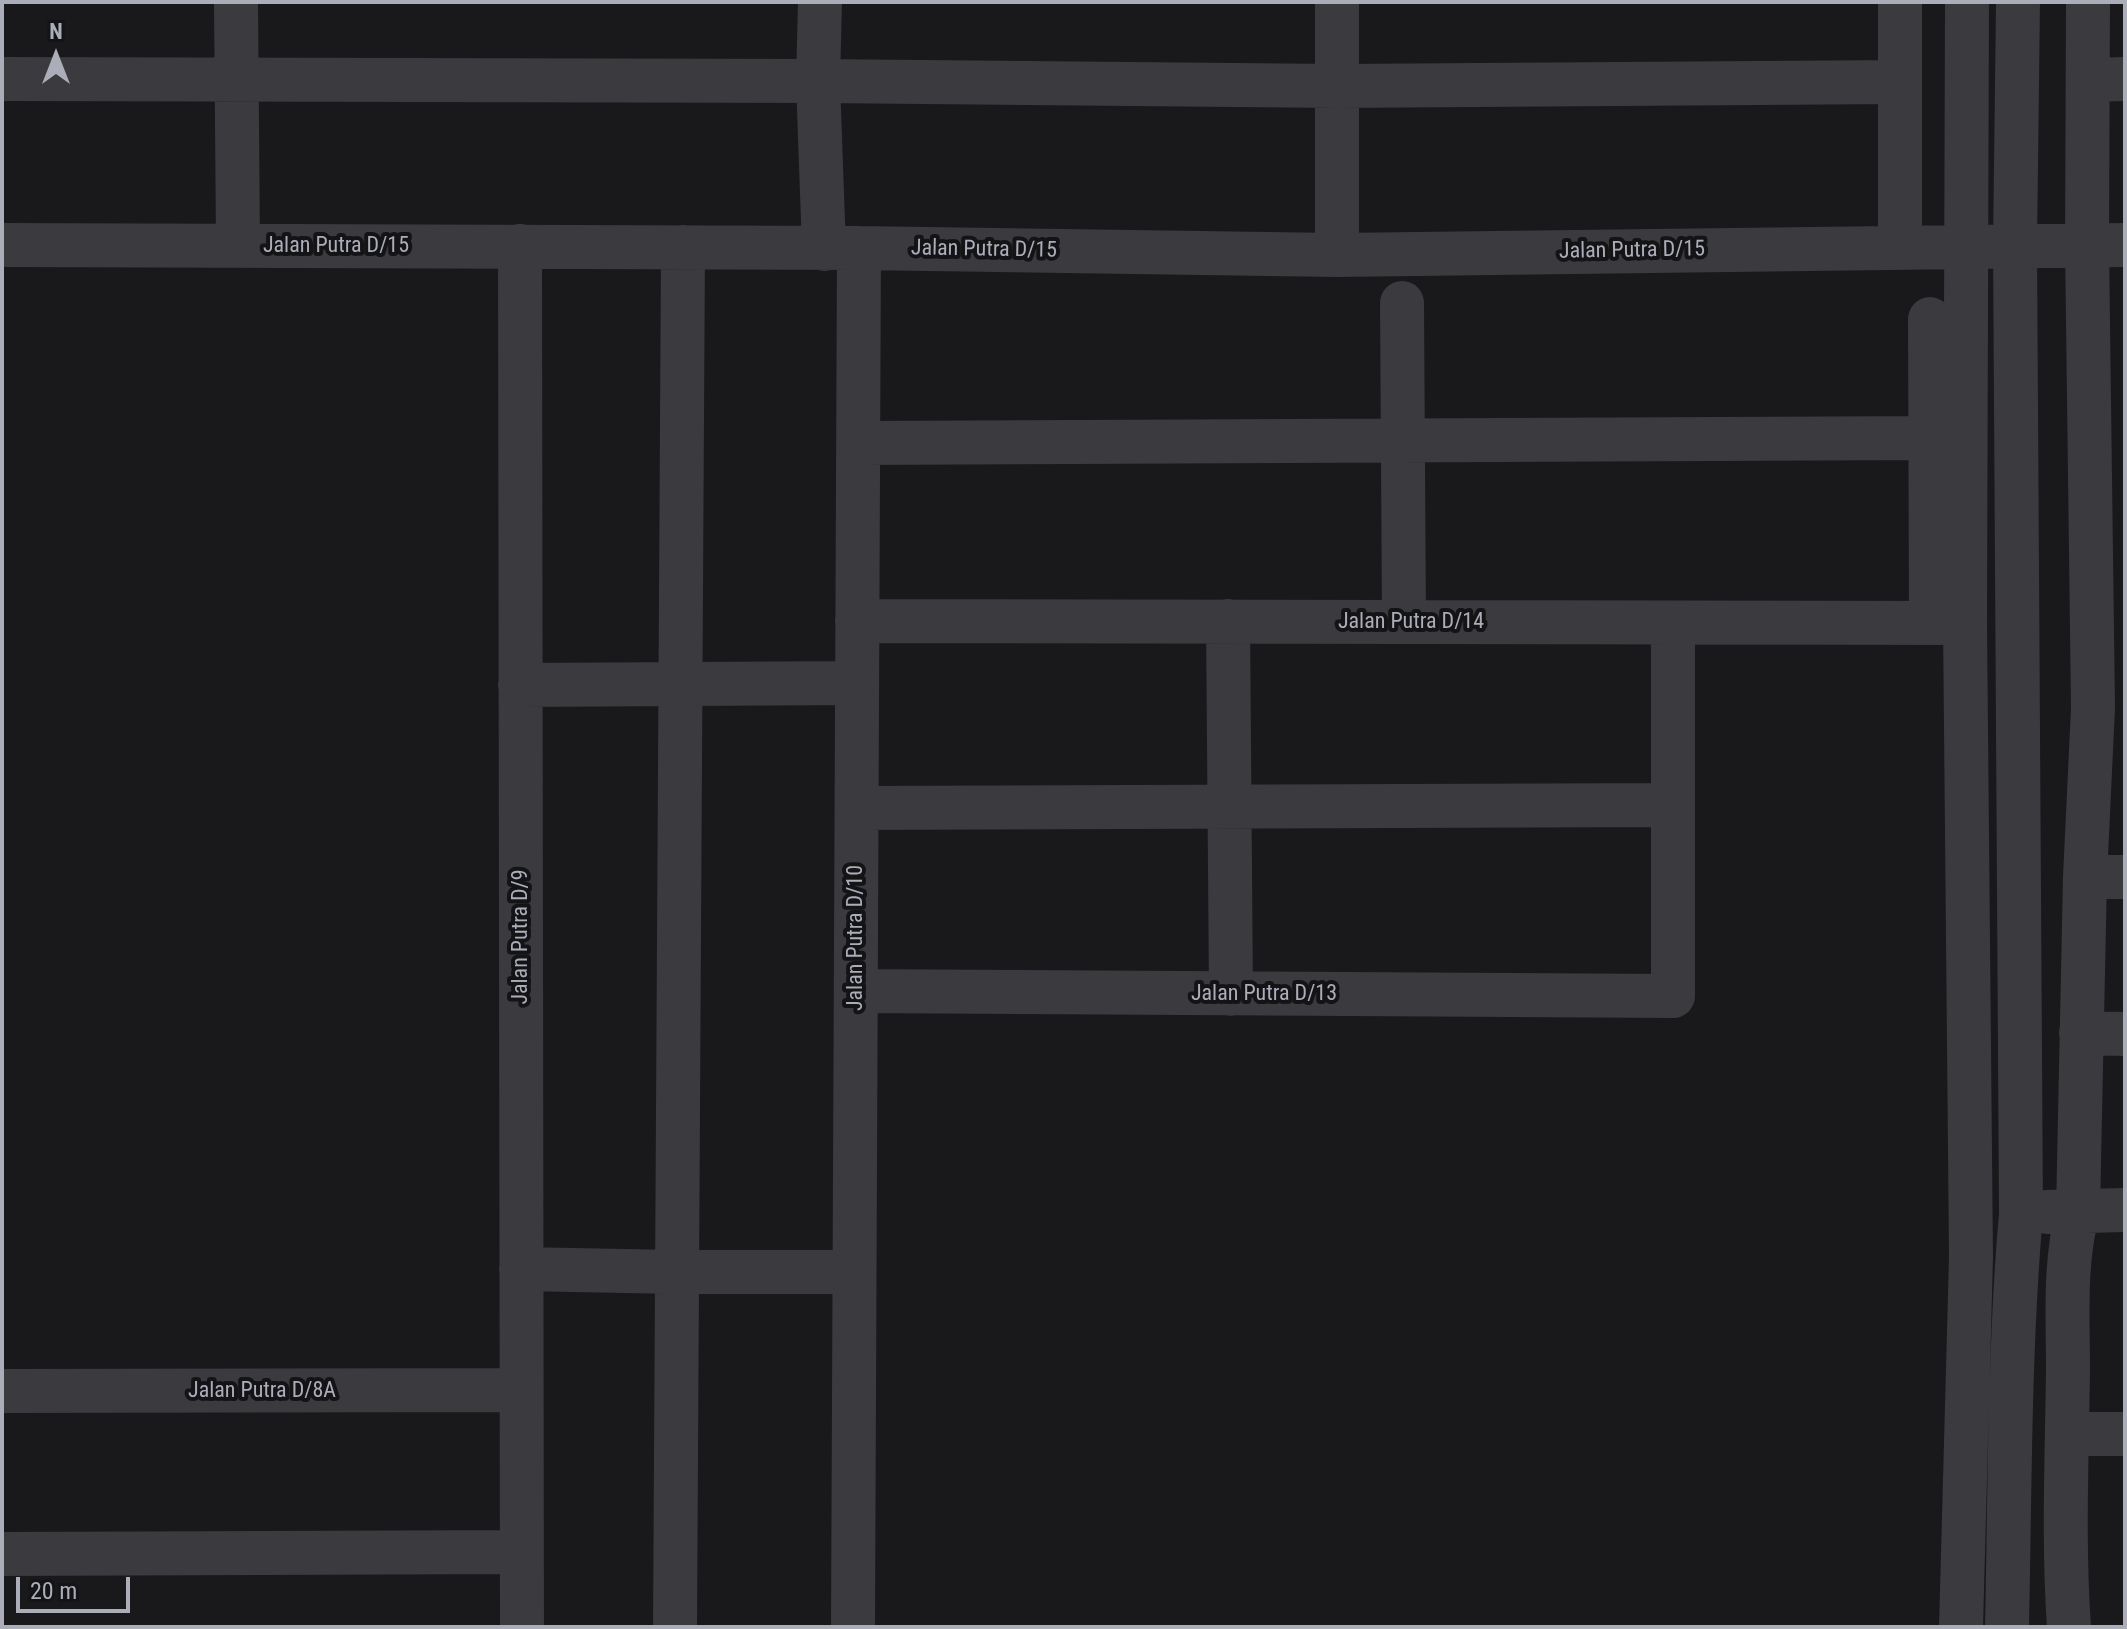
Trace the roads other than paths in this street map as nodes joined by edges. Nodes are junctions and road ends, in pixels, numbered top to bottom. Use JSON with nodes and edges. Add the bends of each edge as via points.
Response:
{"nodes":[{"id":1,"x":236,"y":2,"type":"edge"},
{"id":2,"x":820,"y":2,"type":"edge"},
{"id":3,"x":1337,"y":2,"type":"edge"},
{"id":4,"x":1900,"y":2,"type":"edge"},
{"id":5,"x":1967,"y":2,"type":"edge"},
{"id":6,"x":2018,"y":2,"type":"edge"},
{"id":7,"x":2088,"y":2,"type":"edge"},
{"id":8,"x":2,"y":79,"type":"edge"},
{"id":9,"x":237,"y":79,"type":"junction"},
{"id":10,"x":2106,"y":80,"type":"edge"},
{"id":11,"x":818,"y":81,"type":"junction"},
{"id":12,"x":1899,"y":82,"type":"junction"},
{"id":13,"x":1338,"y":86,"type":"junction"},
{"id":14,"x":2,"y":245,"type":"edge"},
{"id":15,"x":238,"y":245,"type":"junction"},
{"id":16,"x":2106,"y":245,"type":"edge"},
{"id":17,"x":520,"y":246,"type":"junction"},
{"id":18,"x":2015,"y":246,"type":"junction"},
{"id":19,"x":683,"y":247,"type":"junction"},
{"id":20,"x":1900,"y":247,"type":"junction"},
{"id":21,"x":1967,"y":247,"type":"junction"},
{"id":22,"x":842,"y":249,"type":"junction"},
{"id":23,"x":1337,"y":255,"type":"junction"},
{"id":24,"x":1402,"y":303,"type":"dead end"},
{"id":25,"x":1930,"y":319,"type":"dead end"},
{"id":26,"x":2108,"y":398,"type":"edge"},
{"id":27,"x":1930,"y":438,"type":"junction"},
{"id":28,"x":1402,"y":440,"type":"junction"},
{"id":29,"x":859,"y":443,"type":"junction"},
{"id":30,"x":2108,"y":552,"type":"edge"},
{"id":31,"x":857,"y":621,"type":"junction"},
{"id":32,"x":1228,"y":621,"type":"junction"},
{"id":33,"x":1404,"y":622,"type":"junction"},
{"id":34,"x":1673,"y":623,"type":"junction"},
{"id":35,"x":1948,"y":623,"type":"junction"},
{"id":36,"x":857,"y":683,"type":"junction"},
{"id":37,"x":681,"y":684,"type":"junction"},
{"id":38,"x":520,"y":685,"type":"junction"},
{"id":39,"x":2109,"y":708,"type":"edge"},
{"id":40,"x":1673,"y":805,"type":"junction"},
{"id":41,"x":1228,"y":806,"type":"junction"},
{"id":42,"x":857,"y":808,"type":"junction"},
{"id":43,"x":2105,"y":877,"type":"edge"},
{"id":44,"x":856,"y":991,"type":"junction"},
{"id":45,"x":1231,"y":994,"type":"junction"},
{"id":46,"x":2081,"y":1033,"type":"junction"},
{"id":47,"x":2125,"y":1034,"type":"edge"},
{"id":48,"x":2125,"y":1210,"type":"edge"},
{"id":49,"x":2078,"y":1211,"type":"junction"},
{"id":50,"x":1971,"y":1214,"type":"junction"},
{"id":51,"x":2021,"y":1214,"type":"junction"},
{"id":52,"x":521,"y":1269,"type":"junction"},
{"id":53,"x":677,"y":1272,"type":"junction"},
{"id":54,"x":854,"y":1272,"type":"junction"},
{"id":55,"x":521,"y":1390,"type":"junction"},
{"id":56,"x":2,"y":1391,"type":"edge"},
{"id":57,"x":2067,"y":1434,"type":"junction"},
{"id":58,"x":2125,"y":1434,"type":"edge"},
{"id":59,"x":521,"y":1552,"type":"junction"},
{"id":60,"x":2,"y":1554,"type":"edge"},
{"id":61,"x":522,"y":1627,"type":"edge"},
{"id":62,"x":675,"y":1627,"type":"edge"},
{"id":63,"x":853,"y":1627,"type":"edge"},
{"id":64,"x":1961,"y":1627,"type":"edge"},
{"id":65,"x":2007,"y":1627,"type":"edge"},
{"id":66,"x":2069,"y":1627,"type":"edge"}],
"edges":[{"from":1,"to":9,"type":"street"},
{"from":2,"to":11,"type":"street","name":"Jalan Putra D/10"},
{"from":3,"to":13,"type":"street"},
{"from":4,"to":12,"type":"street"},
{"from":5,"to":21,"type":"street"},
{"from":6,"to":18,"type":"street"},
{"from":7,"to":10,"type":"street"},
{"from":8,"to":9,"type":"street"},
{"from":9,"to":11,"type":"street"},
{"from":9,"to":15,"type":"street"},
{"from":10,"to":16,"type":"street"},
{"from":11,"to":13,"type":"street"},
{"from":11,"to":22,"type":"street","name":"Jalan Putra D/10"},
{"from":12,"to":13,"type":"street"},
{"from":12,"to":20,"type":"street"},
{"from":13,"to":23,"type":"street"},
{"from":14,"to":15,"type":"street","name":"Jalan Putra D/15"},
{"from":15,"to":17,"type":"street","name":"Jalan Putra D/15"},
{"from":16,"to":18,"type":"street","name":"Jalan Putra D/15"},
{"from":16,"to":26,"type":"street"},
{"from":17,"to":19,"type":"street","name":"Jalan Putra D/15"},
{"from":17,"to":38,"type":"street","name":"Jalan Putra D/9"},
{"from":18,"to":21,"type":"street","name":"Jalan Putra D/15"},
{"from":18,"to":51,"type":"street"},
{"from":19,"to":22,"type":"street","name":"Jalan Putra D/15"},
{"from":19,"to":37,"type":"street"},
{"from":20,"to":21,"type":"street","name":"Jalan Putra D/15"},
{"from":20,"to":23,"type":"street","name":"Jalan Putra D/15"},
{"from":21,"to":35,"type":"street"},
{"from":22,"to":23,"type":"street","name":"Jalan Putra D/15"},
{"from":22,"to":29,"type":"street","name":"Jalan Putra D/10"},
{"from":24,"to":28,"type":"street"},
{"from":25,"to":27,"type":"street"},
{"from":26,"to":30,"type":"street"},
{"from":27,"to":28,"type":"street"},
{"from":27,"to":35,"type":"street"},
{"from":28,"to":29,"type":"street"},
{"from":28,"to":33,"type":"street"},
{"from":29,"to":31,"type":"street","name":"Jalan Putra D/10"},
{"from":30,"to":39,"type":"street"},
{"from":31,"to":32,"type":"street","name":"Jalan Putra D/14"},
{"from":31,"to":36,"type":"street","name":"Jalan Putra D/10"},
{"from":32,"to":33,"type":"street","name":"Jalan Putra D/14"},
{"from":32,"to":41,"type":"street"},
{"from":33,"to":34,"type":"street","name":"Jalan Putra D/14"},
{"from":34,"to":35,"type":"street","name":"Jalan Putra D/14"},
{"from":34,"to":40,"type":"street"},
{"from":35,"to":50,"type":"street"},
{"from":36,"to":37,"type":"street"},
{"from":36,"to":42,"type":"street","name":"Jalan Putra D/10"},
{"from":37,"to":38,"type":"street"},
{"from":37,"to":53,"type":"street"},
{"from":38,"to":52,"type":"street","name":"Jalan Putra D/9"},
{"from":39,"to":43,"type":"street"},
{"from":40,"to":41,"type":"street"},
{"from":40,"to":45,"type":"street","name":"Jalan Putra D/13","via":[[1673,996]]},
{"from":41,"to":42,"type":"street"},
{"from":41,"to":45,"type":"street"},
{"from":42,"to":44,"type":"street","name":"Jalan Putra D/10"},
{"from":43,"to":46,"type":"street"},
{"from":44,"to":45,"type":"street","name":"Jalan Putra D/13"},
{"from":44,"to":54,"type":"street","name":"Jalan Putra D/10"},
{"from":46,"to":47,"type":"street"},
{"from":46,"to":49,"type":"street"},
{"from":48,"to":49,"type":"street"},
{"from":49,"to":51,"type":"street"},
{"from":49,"to":57,"type":"street","via":[[2069,1247]]},
{"from":50,"to":51,"type":"street"},
{"from":50,"to":64,"type":"street"},
{"from":51,"to":65,"type":"street"},
{"from":52,"to":53,"type":"street"},
{"from":52,"to":55,"type":"street","name":"Jalan Putra D/9"},
{"from":53,"to":54,"type":"street"},
{"from":53,"to":62,"type":"street"},
{"from":54,"to":63,"type":"street","name":"Jalan Putra D/10"},
{"from":55,"to":56,"type":"street","name":"Jalan Putra D/8A"},
{"from":55,"to":59,"type":"street","name":"Jalan Putra D/9"},
{"from":57,"to":58,"type":"street"},
{"from":57,"to":66,"type":"street"},
{"from":59,"to":60,"type":"street"},
{"from":59,"to":61,"type":"street","name":"Jalan Putra D/9"}]}
